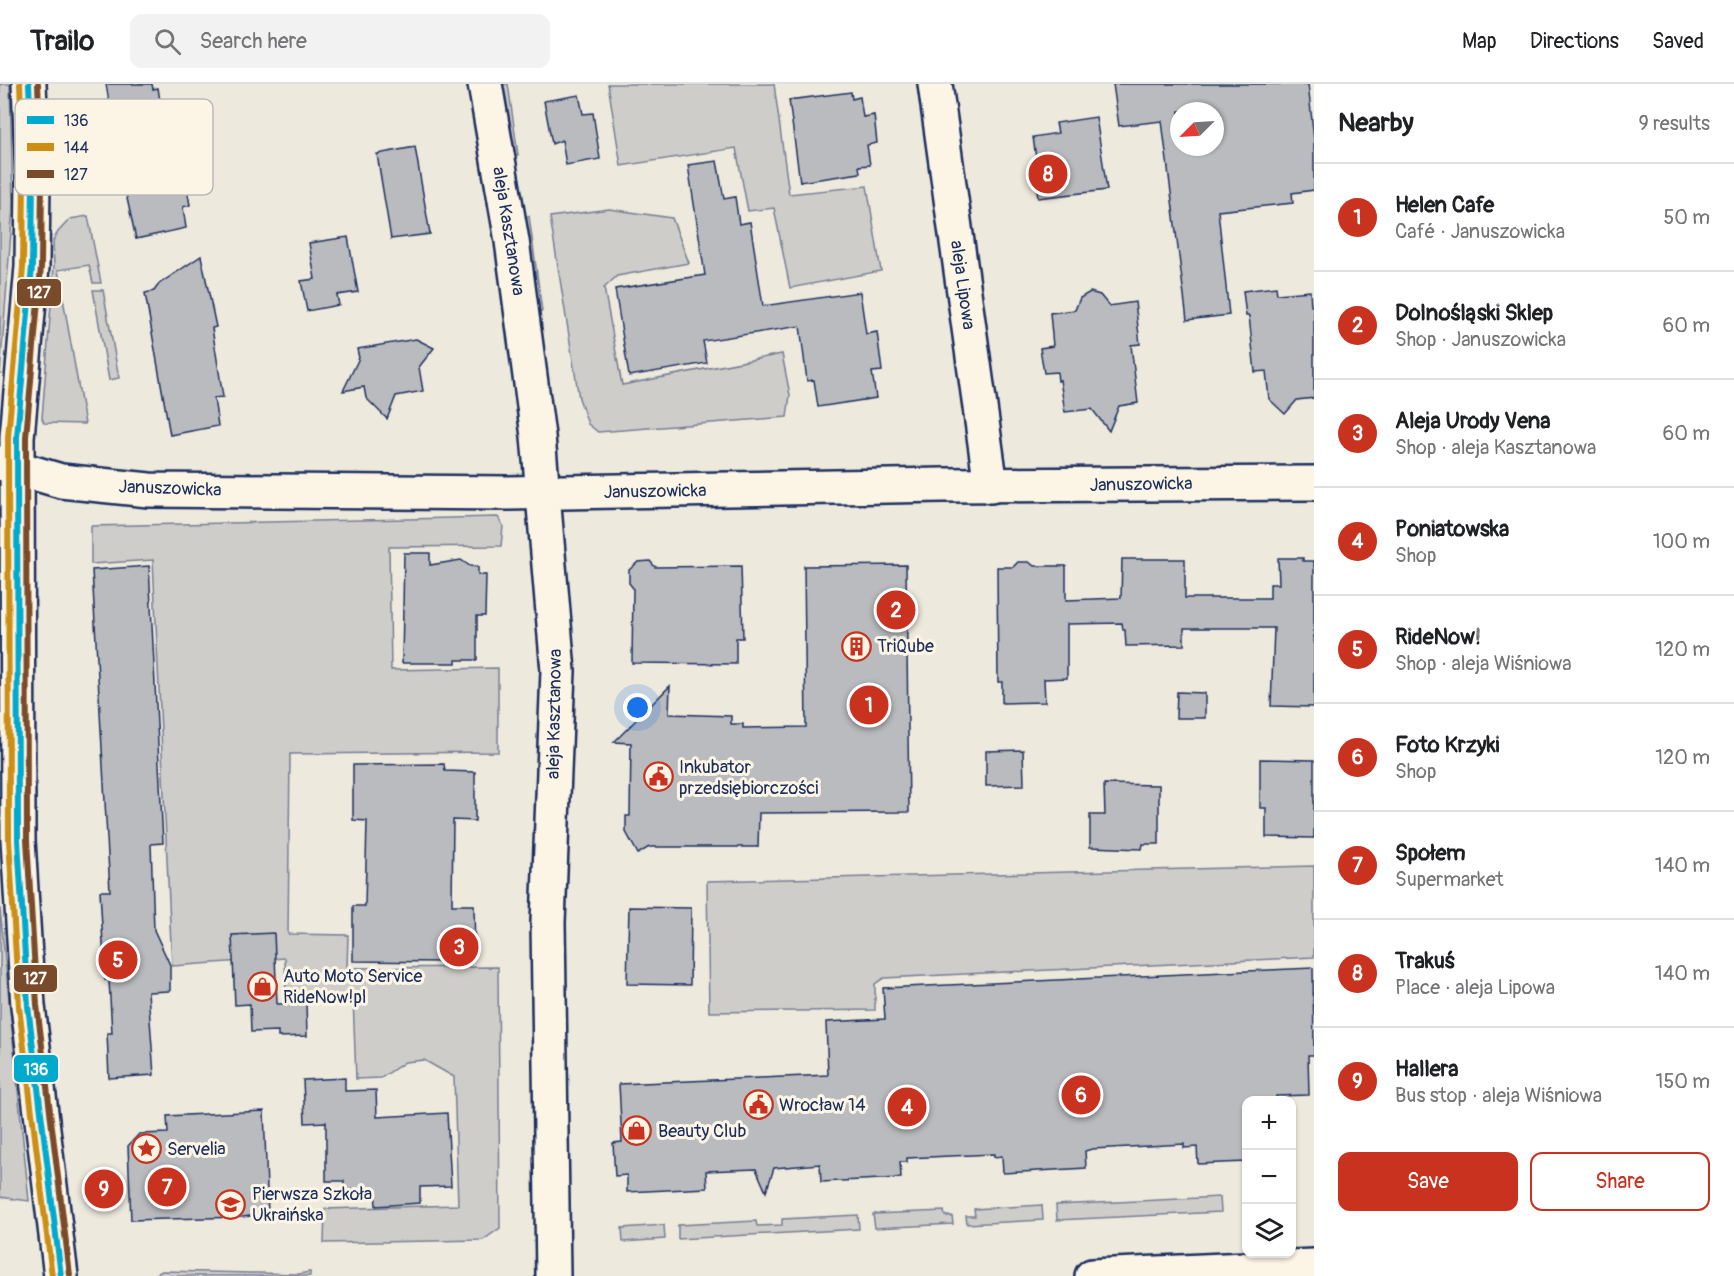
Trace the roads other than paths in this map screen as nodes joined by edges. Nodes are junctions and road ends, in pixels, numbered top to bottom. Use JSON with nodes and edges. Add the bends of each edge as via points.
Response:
{"nodes":[{"id":1,"x":29,"y":84,"type":"edge"},
{"id":2,"x":485,"y":84,"type":"edge"},
{"id":3,"x":935,"y":84,"type":"edge"},
{"id":4,"x":30,"y":99,"type":"edge"},
{"id":5,"x":33,"y":195,"type":"edge"},
{"id":6,"x":9,"y":466,"type":"edge"},
{"id":7,"x":1314,"y":483,"type":"edge"},
{"id":8,"x":991,"y":486,"type":"junction"},
{"id":9,"x":542,"y":492,"type":"junction"},
{"id":10,"x":1314,"y":1266,"type":"edge"},
{"id":11,"x":61,"y":1276,"type":"edge"},
{"id":12,"x":553,"y":1276,"type":"edge"},
{"id":13,"x":1092,"y":1276,"type":"edge"}],
"edges":[{"from":1,"to":4,"type":"street"},
{"from":2,"to":9,"type":"street","name":"aleja Kasztanowa","via":[[512,241]]},
{"from":3,"to":8,"type":"street","name":"aleja Lipowa"},
{"from":5,"to":6,"type":"street","via":[[32,267],[18,417]]},
{"from":6,"to":9,"type":"street","name":"Januszowicka","via":[[61,481],[149,490]]},
{"from":6,"to":11,"type":"street","via":[[19,858],[28,1006]]},
{"from":7,"to":8,"type":"street","name":"Januszowicka"},
{"from":8,"to":9,"type":"street","name":"Januszowicka"},
{"from":9,"to":12,"type":"street","name":"aleja Kasztanowa","via":[[558,671],[548,922]]},
{"from":10,"to":13,"type":"street"}]}
